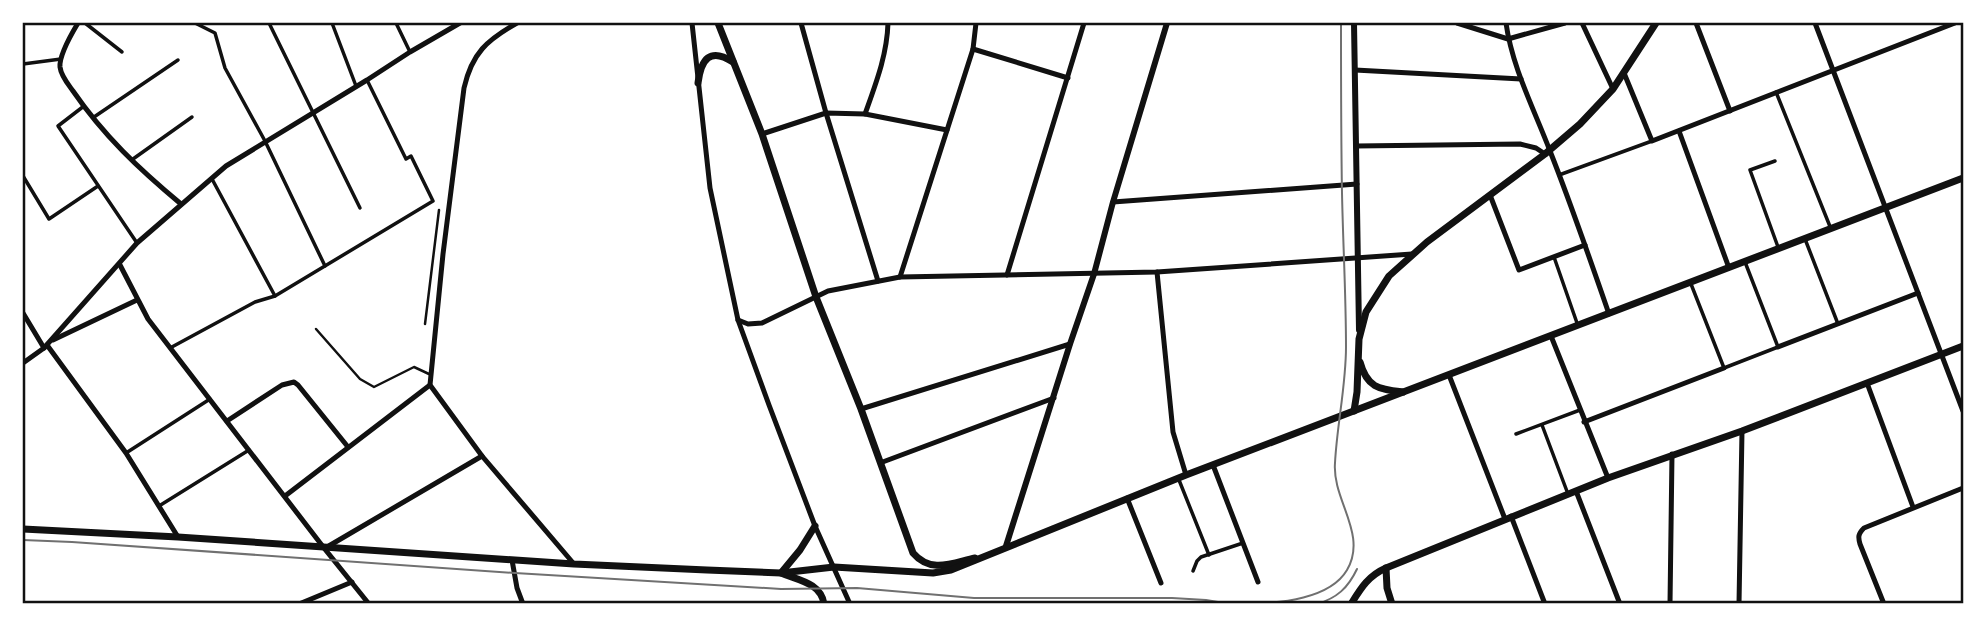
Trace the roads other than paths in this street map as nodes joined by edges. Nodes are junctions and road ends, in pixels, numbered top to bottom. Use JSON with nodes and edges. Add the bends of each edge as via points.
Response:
{"nodes":[{"id":1,"x":78,"y":23,"type":"edge"},
{"id":2,"x":85,"y":23,"type":"edge"},
{"id":3,"x":195,"y":23,"type":"edge"},
{"id":4,"x":269,"y":23,"type":"edge"},
{"id":5,"x":332,"y":23,"type":"edge"},
{"id":6,"x":397,"y":23,"type":"edge"},
{"id":7,"x":460,"y":23,"type":"edge"},
{"id":8,"x":517,"y":23,"type":"edge"},
{"id":9,"x":692,"y":23,"type":"edge"},
{"id":10,"x":718,"y":23,"type":"edge"},
{"id":11,"x":801,"y":23,"type":"edge"},
{"id":12,"x":888,"y":23,"type":"edge"},
{"id":13,"x":976,"y":23,"type":"edge"},
{"id":14,"x":1084,"y":23,"type":"edge"},
{"id":15,"x":1167,"y":23,"type":"edge"},
{"id":16,"x":1354,"y":23,"type":"edge"},
{"id":17,"x":1457,"y":23,"type":"edge"},
{"id":18,"x":1506,"y":23,"type":"edge"},
{"id":19,"x":1565,"y":23,"type":"edge"},
{"id":20,"x":1582,"y":23,"type":"edge"},
{"id":21,"x":1656,"y":23,"type":"edge"},
{"id":22,"x":1696,"y":23,"type":"edge"},
{"id":23,"x":1815,"y":23,"type":"edge"},
{"id":24,"x":1955,"y":23,"type":"edge"},
{"id":25,"x":1508,"y":39,"type":"junction"},
{"id":26,"x":972,"y":49,"type":"junction"},
{"id":27,"x":410,"y":51,"type":"junction"},
{"id":28,"x":122,"y":52,"type":"dead end"},
{"id":29,"x":61,"y":59,"type":"junction"},
{"id":30,"x":178,"y":60,"type":"dead end"},
{"id":31,"x":733,"y":62,"type":"junction"},
{"id":32,"x":23,"y":64,"type":"edge"},
{"id":33,"x":1832,"y":69,"type":"junction"},
{"id":34,"x":1355,"y":70,"type":"junction"},
{"id":35,"x":1624,"y":72,"type":"junction"},
{"id":36,"x":1068,"y":78,"type":"junction"},
{"id":37,"x":1521,"y":79,"type":"junction"},
{"id":38,"x":367,"y":80,"type":"junction"},
{"id":39,"x":698,"y":83,"type":"junction"},
{"id":40,"x":356,"y":86,"type":"junction"},
{"id":41,"x":1613,"y":89,"type":"junction"},
{"id":42,"x":1776,"y":92,"type":"junction"},
{"id":43,"x":83,"y":106,"type":"junction"},
{"id":44,"x":1730,"y":111,"type":"junction"},
{"id":45,"x":313,"y":112,"type":"junction"},
{"id":46,"x":826,"y":113,"type":"junction"},
{"id":47,"x":865,"y":114,"type":"junction"},
{"id":48,"x":192,"y":117,"type":"dead end"},
{"id":49,"x":92,"y":118,"type":"junction"},
{"id":50,"x":947,"y":131,"type":"junction"},
{"id":51,"x":1678,"y":131,"type":"junction"},
{"id":52,"x":762,"y":134,"type":"junction"},
{"id":53,"x":265,"y":141,"type":"junction"},
{"id":54,"x":1652,"y":141,"type":"junction"},
{"id":55,"x":1356,"y":146,"type":"junction"},
{"id":56,"x":1547,"y":152,"type":"junction"},
{"id":57,"x":131,"y":161,"type":"junction"},
{"id":58,"x":1775,"y":161,"type":"dead end"},
{"id":59,"x":1559,"y":175,"type":"junction"},
{"id":60,"x":23,"y":176,"type":"edge"},
{"id":61,"x":211,"y":177,"type":"junction"},
{"id":62,"x":1963,"y":178,"type":"edge"},
{"id":63,"x":1357,"y":184,"type":"junction"},
{"id":64,"x":98,"y":186,"type":"junction"},
{"id":65,"x":1490,"y":195,"type":"junction"},
{"id":66,"x":1113,"y":202,"type":"junction"},
{"id":67,"x":181,"y":204,"type":"junction"},
{"id":68,"x":360,"y":208,"type":"dead end"},
{"id":69,"x":1885,"y":208,"type":"junction"},
{"id":70,"x":439,"y":211,"type":"dead end"},
{"id":71,"x":1831,"y":229,"type":"junction"},
{"id":72,"x":1805,"y":239,"type":"junction"},
{"id":73,"x":137,"y":243,"type":"junction"},
{"id":74,"x":1585,"y":245,"type":"junction"},
{"id":75,"x":1778,"y":249,"type":"junction"},
{"id":76,"x":1412,"y":254,"type":"junction"},
{"id":77,"x":1554,"y":257,"type":"junction"},
{"id":78,"x":1358,"y":259,"type":"junction"},
{"id":79,"x":1745,"y":262,"type":"junction"},
{"id":80,"x":120,"y":265,"type":"junction"},
{"id":81,"x":325,"y":266,"type":"junction"},
{"id":82,"x":1728,"y":268,"type":"junction"},
{"id":83,"x":1157,"y":272,"type":"junction"},
{"id":84,"x":1094,"y":274,"type":"junction"},
{"id":85,"x":1007,"y":275,"type":"junction"},
{"id":86,"x":900,"y":277,"type":"junction"},
{"id":87,"x":878,"y":281,"type":"junction"},
{"id":88,"x":1691,"y":282,"type":"junction"},
{"id":89,"x":1918,"y":293,"type":"junction"},
{"id":90,"x":275,"y":296,"type":"junction"},
{"id":91,"x":816,"y":297,"type":"junction"},
{"id":92,"x":137,"y":300,"type":"junction"},
{"id":93,"x":23,"y":313,"type":"edge"},
{"id":94,"x":1609,"y":314,"type":"junction"},
{"id":95,"x":738,"y":320,"type":"junction"},
{"id":96,"x":425,"y":324,"type":"dead end"},
{"id":97,"x":1838,"y":324,"type":"junction"},
{"id":98,"x":1578,"y":326,"type":"junction"},
{"id":99,"x":316,"y":329,"type":"dead end"},
{"id":100,"x":1551,"y":336,"type":"junction"},
{"id":101,"x":1359,"y":339,"type":"junction"},
{"id":102,"x":1070,"y":344,"type":"junction"},
{"id":103,"x":47,"y":345,"type":"junction"},
{"id":104,"x":1963,"y":346,"type":"edge"},
{"id":105,"x":1777,"y":347,"type":"junction"},
{"id":106,"x":170,"y":348,"type":"junction"},
{"id":107,"x":1942,"y":354,"type":"junction"},
{"id":108,"x":1358,"y":358,"type":"junction"},
{"id":109,"x":23,"y":363,"type":"edge"},
{"id":110,"x":1724,"y":368,"type":"junction"},
{"id":111,"x":432,"y":375,"type":"junction"},
{"id":112,"x":1449,"y":375,"type":"junction"},
{"id":113,"x":1867,"y":383,"type":"junction"},
{"id":114,"x":430,"y":385,"type":"junction"},
{"id":115,"x":1404,"y":392,"type":"junction"},
{"id":116,"x":1054,"y":398,"type":"junction"},
{"id":117,"x":210,"y":399,"type":"junction"},
{"id":118,"x":861,"y":409,"type":"junction"},
{"id":119,"x":1580,"y":410,"type":"junction"},
{"id":120,"x":1354,"y":411,"type":"junction"},
{"id":121,"x":1963,"y":411,"type":"edge"},
{"id":122,"x":227,"y":421,"type":"junction"},
{"id":123,"x":1584,"y":422,"type":"junction"},
{"id":124,"x":1542,"y":425,"type":"junction"},
{"id":125,"x":1742,"y":430,"type":"junction"},
{"id":126,"x":1516,"y":434,"type":"dead end"},
{"id":127,"x":348,"y":447,"type":"junction"},
{"id":128,"x":250,"y":450,"type":"junction"},
{"id":129,"x":126,"y":453,"type":"junction"},
{"id":130,"x":1672,"y":454,"type":"junction"},
{"id":131,"x":482,"y":456,"type":"junction"},
{"id":132,"x":880,"y":463,"type":"junction"},
{"id":133,"x":1213,"y":465,"type":"junction"},
{"id":134,"x":1182,"y":476,"type":"junction"},
{"id":135,"x":1608,"y":478,"type":"junction"},
{"id":136,"x":1963,"y":488,"type":"edge"},
{"id":137,"x":1572,"y":493,"type":"junction"},
{"id":138,"x":285,"y":496,"type":"junction"},
{"id":139,"x":1126,"y":498,"type":"junction"},
{"id":140,"x":159,"y":506,"type":"junction"},
{"id":141,"x":1913,"y":507,"type":"junction"},
{"id":142,"x":1508,"y":518,"type":"junction"},
{"id":143,"x":816,"y":526,"type":"junction"},
{"id":144,"x":23,"y":529,"type":"edge"},
{"id":145,"x":178,"y":537,"type":"junction"},
{"id":146,"x":1243,"y":543,"type":"junction"},
{"id":147,"x":1006,"y":546,"type":"junction"},
{"id":148,"x":324,"y":548,"type":"junction"},
{"id":149,"x":1209,"y":555,"type":"junction"},
{"id":150,"x":986,"y":556,"type":"junction"},
{"id":151,"x":512,"y":560,"type":"junction"},
{"id":152,"x":574,"y":564,"type":"junction"},
{"id":153,"x":834,"y":567,"type":"junction"},
{"id":154,"x":1384,"y":569,"type":"junction"},
{"id":155,"x":1193,"y":571,"type":"dead end"},
{"id":156,"x":781,"y":573,"type":"junction"},
{"id":157,"x":352,"y":582,"type":"junction"},
{"id":158,"x":1258,"y":582,"type":"dead end"},
{"id":159,"x":1161,"y":583,"type":"dead end"},
{"id":160,"x":313,"y":602,"type":"edge"},
{"id":161,"x":299,"y":604,"type":"edge"},
{"id":162,"x":369,"y":604,"type":"edge"},
{"id":163,"x":523,"y":604,"type":"edge"},
{"id":164,"x":824,"y":604,"type":"edge"},
{"id":165,"x":850,"y":604,"type":"edge"},
{"id":166,"x":1351,"y":604,"type":"edge"},
{"id":167,"x":1392,"y":604,"type":"edge"},
{"id":168,"x":1545,"y":604,"type":"edge"},
{"id":169,"x":1620,"y":604,"type":"edge"},
{"id":170,"x":1670,"y":604,"type":"edge"},
{"id":171,"x":1739,"y":604,"type":"edge"},
{"id":172,"x":1884,"y":604,"type":"edge"}],
"edges":[{"from":1,"to":29,"type":"street"},
{"from":2,"to":28,"type":"street"},
{"from":3,"to":53,"type":"street","via":[[215,33],[225,68]]},
{"from":4,"to":45,"type":"street"},
{"from":5,"to":40,"type":"street"},
{"from":6,"to":27,"type":"street"},
{"from":7,"to":27,"type":"street"},
{"from":8,"to":111,"type":"street","via":[[491,40],[468,71]]},
{"from":9,"to":39,"type":"street"},
{"from":10,"to":31,"type":"main road"},
{"from":11,"to":46,"type":"street"},
{"from":12,"to":47,"type":"street","via":[[883,65]]},
{"from":13,"to":26,"type":"street"},
{"from":14,"to":36,"type":"street"},
{"from":15,"to":66,"type":"street"},
{"from":16,"to":34,"type":"street"},
{"from":17,"to":25,"type":"street"},
{"from":18,"to":25,"type":"street"},
{"from":19,"to":25,"type":"street"},
{"from":20,"to":41,"type":"street"},
{"from":21,"to":35,"type":"main road"},
{"from":22,"to":44,"type":"street"},
{"from":23,"to":33,"type":"street"},
{"from":24,"to":33,"type":"street"},
{"from":25,"to":37,"type":"street"},
{"from":26,"to":36,"type":"street"},
{"from":26,"to":50,"type":"street"},
{"from":27,"to":38,"type":"street"},
{"from":29,"to":32,"type":"street"},
{"from":29,"to":43,"type":"street","via":[[61,71]]},
{"from":30,"to":49,"type":"street"},
{"from":31,"to":39,"type":"main road","via":[[712,55],[700,68]]},
{"from":31,"to":52,"type":"main road"},
{"from":33,"to":42,"type":"street"},
{"from":33,"to":69,"type":"street"},
{"from":34,"to":37,"type":"street"},
{"from":34,"to":55,"type":"street"},
{"from":35,"to":41,"type":"main road"},
{"from":35,"to":54,"type":"street"},
{"from":36,"to":85,"type":"street"},
{"from":37,"to":56,"type":"street"},
{"from":38,"to":40,"type":"street"},
{"from":38,"to":81,"type":"street","via":[[406,159],[411,156],[433,201]]},
{"from":39,"to":95,"type":"street","via":[[710,188]]},
{"from":40,"to":45,"type":"street"},
{"from":41,"to":56,"type":"main road"},
{"from":42,"to":44,"type":"street"},
{"from":42,"to":71,"type":"street"},
{"from":43,"to":49,"type":"street"},
{"from":43,"to":64,"type":"street","via":[[58,126]]},
{"from":44,"to":51,"type":"street"},
{"from":45,"to":53,"type":"street"},
{"from":45,"to":68,"type":"street"},
{"from":46,"to":47,"type":"street"},
{"from":46,"to":52,"type":"street"},
{"from":46,"to":87,"type":"street"},
{"from":47,"to":50,"type":"street"},
{"from":48,"to":57,"type":"street"},
{"from":49,"to":57,"type":"street"},
{"from":50,"to":86,"type":"street"},
{"from":51,"to":54,"type":"street"},
{"from":51,"to":82,"type":"street"},
{"from":52,"to":91,"type":"main road"},
{"from":53,"to":61,"type":"street"},
{"from":53,"to":81,"type":"street"},
{"from":54,"to":59,"type":"street"},
{"from":55,"to":56,"type":"street","via":[[1520,144]]},
{"from":55,"to":63,"type":"street"},
{"from":56,"to":59,"type":"street"},
{"from":56,"to":65,"type":"main road"},
{"from":57,"to":67,"type":"street"},
{"from":58,"to":75,"type":"street","via":[[1750,170]]},
{"from":59,"to":74,"type":"street"},
{"from":60,"to":64,"type":"street","via":[[49,219]]},
{"from":61,"to":67,"type":"street"},
{"from":61,"to":90,"type":"street"},
{"from":62,"to":69,"type":"main road"},
{"from":63,"to":66,"type":"street"},
{"from":63,"to":78,"type":"street"},
{"from":64,"to":73,"type":"street"},
{"from":65,"to":76,"type":"main road"},
{"from":65,"to":77,"type":"street","via":[[1519,270]]},
{"from":66,"to":84,"type":"street"},
{"from":67,"to":73,"type":"street"},
{"from":69,"to":71,"type":"main road"},
{"from":69,"to":89,"type":"street"},
{"from":70,"to":96,"type":"lane"},
{"from":71,"to":72,"type":"main road"},
{"from":72,"to":75,"type":"main road"},
{"from":72,"to":97,"type":"street"},
{"from":73,"to":80,"type":"street"},
{"from":74,"to":77,"type":"street"},
{"from":74,"to":94,"type":"street"},
{"from":75,"to":79,"type":"main road"},
{"from":76,"to":78,"type":"street"},
{"from":76,"to":101,"type":"main road","via":[[1371,302]]},
{"from":77,"to":98,"type":"street"},
{"from":78,"to":83,"type":"street"},
{"from":78,"to":101,"type":"street"},
{"from":79,"to":82,"type":"main road"},
{"from":79,"to":105,"type":"street"},
{"from":80,"to":92,"type":"street"},
{"from":80,"to":103,"type":"street"},
{"from":81,"to":90,"type":"street"},
{"from":82,"to":88,"type":"main road"},
{"from":83,"to":84,"type":"street"},
{"from":83,"to":134,"type":"street","via":[[1172,425]]},
{"from":84,"to":85,"type":"street"},
{"from":84,"to":102,"type":"street"},
{"from":85,"to":86,"type":"street"},
{"from":86,"to":87,"type":"street"},
{"from":87,"to":91,"type":"street"},
{"from":88,"to":94,"type":"main road"},
{"from":88,"to":110,"type":"street"},
{"from":89,"to":97,"type":"street"},
{"from":89,"to":107,"type":"street"},
{"from":90,"to":106,"type":"street"},
{"from":91,"to":95,"type":"street","via":[[762,323]]},
{"from":91,"to":118,"type":"main road"},
{"from":92,"to":103,"type":"street"},
{"from":92,"to":106,"type":"street"},
{"from":93,"to":103,"type":"street"},
{"from":94,"to":98,"type":"main road"},
{"from":95,"to":143,"type":"street"},
{"from":97,"to":105,"type":"street"},
{"from":98,"to":100,"type":"main road"},
{"from":99,"to":111,"type":"lane","via":[[360,379],[374,387],[414,367]]},
{"from":100,"to":112,"type":"main road"},
{"from":100,"to":119,"type":"street"},
{"from":101,"to":108,"type":"main road"},
{"from":102,"to":116,"type":"street"},
{"from":102,"to":118,"type":"street"},
{"from":103,"to":109,"type":"street"},
{"from":103,"to":129,"type":"street"},
{"from":104,"to":107,"type":"main road"},
{"from":105,"to":110,"type":"street"},
{"from":106,"to":117,"type":"street"},
{"from":107,"to":113,"type":"main road"},
{"from":107,"to":121,"type":"street"},
{"from":108,"to":115,"type":"main road","via":[[1370,383]]},
{"from":108,"to":120,"type":"main road"},
{"from":110,"to":123,"type":"street"},
{"from":111,"to":114,"type":"street"},
{"from":112,"to":115,"type":"main road"},
{"from":112,"to":142,"type":"street"},
{"from":113,"to":125,"type":"main road"},
{"from":113,"to":141,"type":"street"},
{"from":114,"to":127,"type":"street"},
{"from":114,"to":131,"type":"street"},
{"from":115,"to":120,"type":"main road"},
{"from":116,"to":132,"type":"street"},
{"from":116,"to":147,"type":"street"},
{"from":117,"to":122,"type":"street"},
{"from":117,"to":129,"type":"street"},
{"from":118,"to":132,"type":"main road"},
{"from":119,"to":123,"type":"street"},
{"from":119,"to":124,"type":"street"},
{"from":120,"to":133,"type":"main road"},
{"from":122,"to":127,"type":"street","via":[[282,385],[294,383]]},
{"from":122,"to":128,"type":"street"},
{"from":123,"to":135,"type":"street"},
{"from":124,"to":126,"type":"street"},
{"from":124,"to":137,"type":"street"},
{"from":125,"to":130,"type":"main road"},
{"from":125,"to":171,"type":"street"},
{"from":127,"to":138,"type":"street"},
{"from":128,"to":138,"type":"street"},
{"from":128,"to":140,"type":"street"},
{"from":129,"to":140,"type":"street"},
{"from":130,"to":135,"type":"main road"},
{"from":130,"to":170,"type":"street"},
{"from":131,"to":148,"type":"street"},
{"from":131,"to":152,"type":"street"},
{"from":132,"to":150,"type":"main road","via":[[920,562],[933,566]]},
{"from":133,"to":134,"type":"main road"},
{"from":133,"to":146,"type":"street"},
{"from":134,"to":139,"type":"main road"},
{"from":134,"to":149,"type":"street"},
{"from":135,"to":137,"type":"main road"},
{"from":136,"to":141,"type":"street"},
{"from":137,"to":142,"type":"main road"},
{"from":137,"to":169,"type":"street"},
{"from":138,"to":148,"type":"street"},
{"from":139,"to":147,"type":"main road"},
{"from":139,"to":159,"type":"street"},
{"from":140,"to":145,"type":"street"},
{"from":141,"to":172,"type":"street","via":[[1864,528],[1858,537]]},
{"from":142,"to":154,"type":"main road"},
{"from":142,"to":168,"type":"street"},
{"from":143,"to":153,"type":"street"},
{"from":143,"to":156,"type":"main road"},
{"from":144,"to":145,"type":"main road"},
{"from":145,"to":148,"type":"main road"},
{"from":146,"to":149,"type":"street"},
{"from":146,"to":158,"type":"street"},
{"from":147,"to":150,"type":"main road"},
{"from":148,"to":151,"type":"main road"},
{"from":148,"to":157,"type":"street"},
{"from":149,"to":155,"type":"street","via":[[1199,559]]},
{"from":150,"to":153,"type":"main road","via":[[933,573]]},
{"from":151,"to":152,"type":"main road"},
{"from":151,"to":163,"type":"street"},
{"from":152,"to":156,"type":"main road"},
{"from":153,"to":156,"type":"main road"},
{"from":153,"to":165,"type":"street"},
{"from":154,"to":166,"type":"main road","via":[[1362,585]]},
{"from":154,"to":167,"type":"main road"},
{"from":156,"to":164,"type":"main road","via":[[815,586]]},
{"from":157,"to":160,"type":"street"},
{"from":157,"to":162,"type":"street"},
{"from":160,"to":161,"type":"street"}]}
